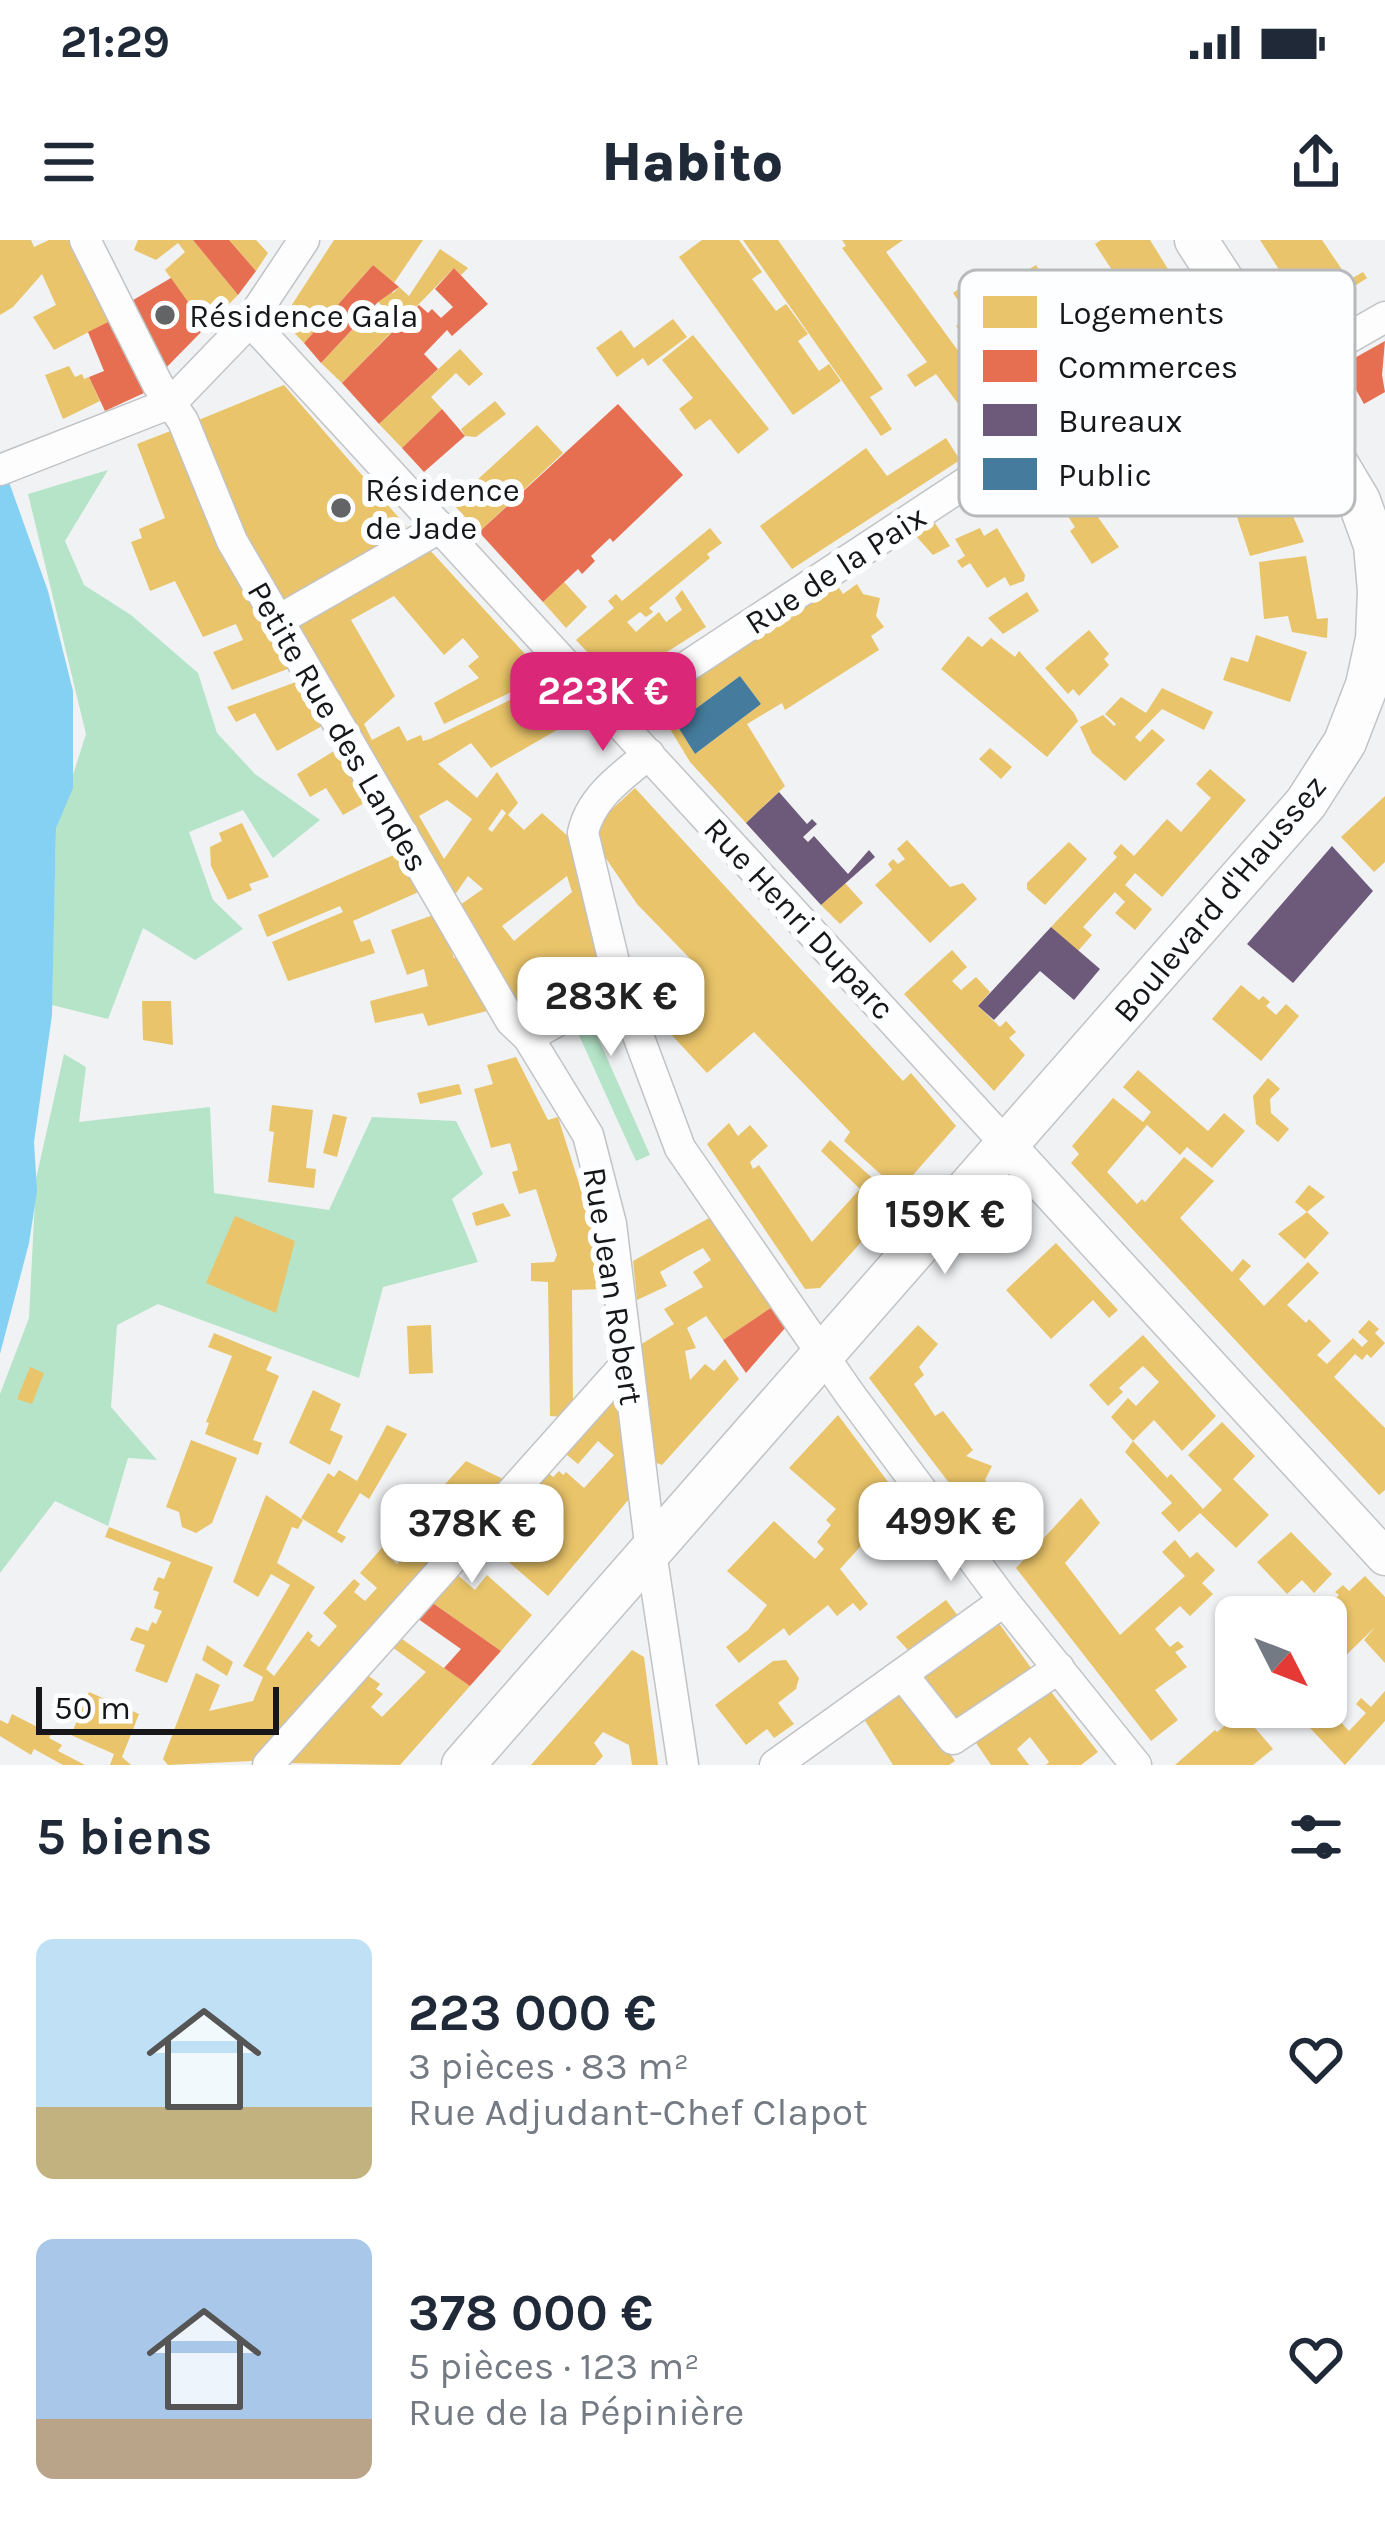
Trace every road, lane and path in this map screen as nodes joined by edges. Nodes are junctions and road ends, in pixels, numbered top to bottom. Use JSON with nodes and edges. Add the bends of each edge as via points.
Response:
{"nodes":[{"id":1,"x":85,"y":240,"type":"edge"},
{"id":2,"x":1196,"y":240,"type":"edge"},
{"id":3,"x":290,"y":246,"type":"edge"},
{"id":4,"x":1215,"y":270,"type":"edge"},
{"id":5,"x":1385,"y":317,"type":"edge"},
{"id":6,"x":250,"y":321,"type":"junction"},
{"id":7,"x":1355,"y":334,"type":"edge"},
{"id":8,"x":171,"y":404,"type":"junction"},
{"id":9,"x":0,"y":470,"type":"edge"},
{"id":10,"x":959,"y":487,"type":"edge"},
{"id":11,"x":1355,"y":498,"type":"edge"},
{"id":12,"x":441,"y":527,"type":"junction"},
{"id":13,"x":277,"y":621,"type":"junction"},
{"id":14,"x":613,"y":715,"type":"junction"},
{"id":15,"x":649,"y":754,"type":"junction"},
{"id":16,"x":620,"y":988,"type":"junction"},
{"id":17,"x":528,"y":1037,"type":"junction"},
{"id":18,"x":1007,"y":1145,"type":"junction"},
{"id":19,"x":824,"y":1357,"type":"junction"},
{"id":20,"x":627,"y":1363,"type":"junction"},
{"id":21,"x":651,"y":1552,"type":"junction"},
{"id":22,"x":1385,"y":1557,"type":"edge"},
{"id":23,"x":1004,"y":1601,"type":"junction"},
{"id":24,"x":1059,"y":1668,"type":"junction"},
{"id":25,"x":902,"y":1674,"type":"junction"},
{"id":26,"x":1122,"y":1760,"type":"edge"},
{"id":27,"x":268,"y":1765,"type":"edge"},
{"id":28,"x":464,"y":1765,"type":"edge"},
{"id":29,"x":683,"y":1765,"type":"edge"},
{"id":30,"x":775,"y":1765,"type":"edge"}],
"edges":[{"from":1,"to":8,"type":"street","name":"Petite Rue des Landes"},
{"from":2,"to":4,"type":"main road","name":"Boulevard d'Haussez"},
{"from":3,"to":6,"type":"street"},
{"from":5,"to":7,"type":"street"},
{"from":6,"to":8,"type":"street"},
{"from":6,"to":12,"type":"street","name":"Rue Henri Duparc"},
{"from":8,"to":9,"type":"street"},
{"from":8,"to":13,"type":"street","name":"Petite Rue des Landes"},
{"from":10,"to":14,"type":"street","name":"Rue de la Paix"},
{"from":11,"to":18,"type":"main road","name":"Boulevard d'Haussez","via":[[1369,522],[1377,640],[1345,742],[1306,802]]},
{"from":12,"to":13,"type":"street"},
{"from":12,"to":14,"type":"street","name":"Rue Henri Duparc"},
{"from":13,"to":17,"type":"street","name":"Petite Rue des Landes","via":[[511,1021]]},
{"from":14,"to":15,"type":"street","name":"Rue Henri Duparc"},
{"from":15,"to":16,"type":"street","via":[[597,800],[583,833]]},
{"from":15,"to":18,"type":"street","name":"Rue Henri Duparc"},
{"from":16,"to":17,"type":"street"},
{"from":16,"to":19,"type":"street","via":[[680,1148]]},
{"from":17,"to":20,"type":"street","name":"Rue Jean Robert","via":[[588,1136],[611,1224]]},
{"from":18,"to":19,"type":"main road","name":"Boulevard d'Haussez"},
{"from":18,"to":22,"type":"street"},
{"from":19,"to":21,"type":"main road","name":"Boulevard d'Haussez"},
{"from":19,"to":23,"type":"street"},
{"from":20,"to":21,"type":"street","name":"Rue Jean Robert"},
{"from":20,"to":27,"type":"street"},
{"from":21,"to":28,"type":"main road","name":"Boulevard d'Haussez"},
{"from":21,"to":29,"type":"street","name":"Rue Jean Robert"},
{"from":23,"to":24,"type":"street"},
{"from":23,"to":25,"type":"street"},
{"from":24,"to":25,"type":"street","via":[[953,1738]]},
{"from":24,"to":26,"type":"street"},
{"from":25,"to":30,"type":"street"}]}
